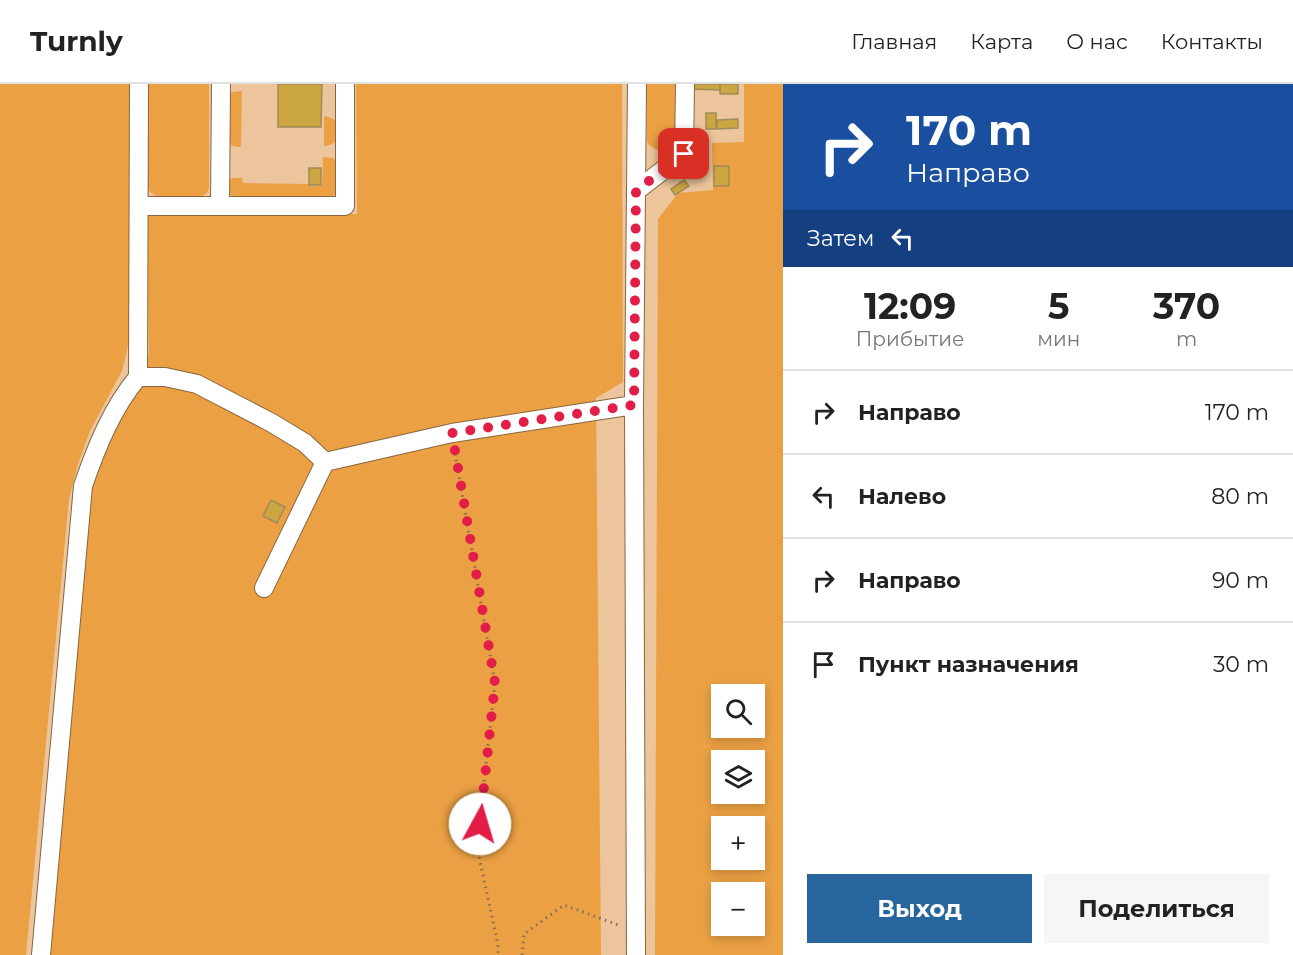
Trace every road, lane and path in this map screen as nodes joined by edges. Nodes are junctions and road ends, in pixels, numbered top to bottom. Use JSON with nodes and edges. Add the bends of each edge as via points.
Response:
{"nodes":[{"id":1,"x":139,"y":84,"type":"edge"},
{"id":2,"x":221,"y":84,"type":"edge"},
{"id":3,"x":345,"y":84,"type":"edge"},
{"id":4,"x":637,"y":84,"type":"edge"},
{"id":5,"x":685,"y":84,"type":"edge"},
{"id":6,"x":636,"y":191,"type":"junction"},
{"id":7,"x":139,"y":206,"type":"junction"},
{"id":8,"x":220,"y":206,"type":"junction"},
{"id":9,"x":138,"y":377,"type":"junction"},
{"id":10,"x":634,"y":405,"type":"junction"},
{"id":11,"x":452,"y":433,"type":"junction"},
{"id":12,"x":325,"y":462,"type":"junction"},
{"id":13,"x":264,"y":588,"type":"dead end"},
{"id":14,"x":636,"y":932,"type":"junction"},
{"id":15,"x":41,"y":955,"type":"edge"},
{"id":16,"x":498,"y":955,"type":"edge"},
{"id":17,"x":522,"y":955,"type":"edge"},
{"id":18,"x":636,"y":955,"type":"edge"}],
"edges":[{"from":1,"to":7,"type":"street"},
{"from":2,"to":8,"type":"street"},
{"from":3,"to":8,"type":"street","via":[[345,206]]},
{"from":4,"to":6,"type":"street"},
{"from":5,"to":6,"type":"street","via":[[684,154]]},
{"from":6,"to":10,"type":"street"},
{"from":7,"to":8,"type":"street"},
{"from":7,"to":9,"type":"street"},
{"from":9,"to":12,"type":"street","via":[[165,377],[197,384],[289,433]]},
{"from":9,"to":15,"type":"street","via":[[125,392],[99,443],[83,486]]},
{"from":10,"to":11,"type":"street"},
{"from":10,"to":14,"type":"street"},
{"from":11,"to":12,"type":"street"},
{"from":11,"to":16,"type":"path","via":[[495,683],[477,847]]},
{"from":12,"to":13,"type":"street"},
{"from":14,"to":17,"type":"path","via":[[564,905],[524,933]]},
{"from":14,"to":18,"type":"street"}]}
